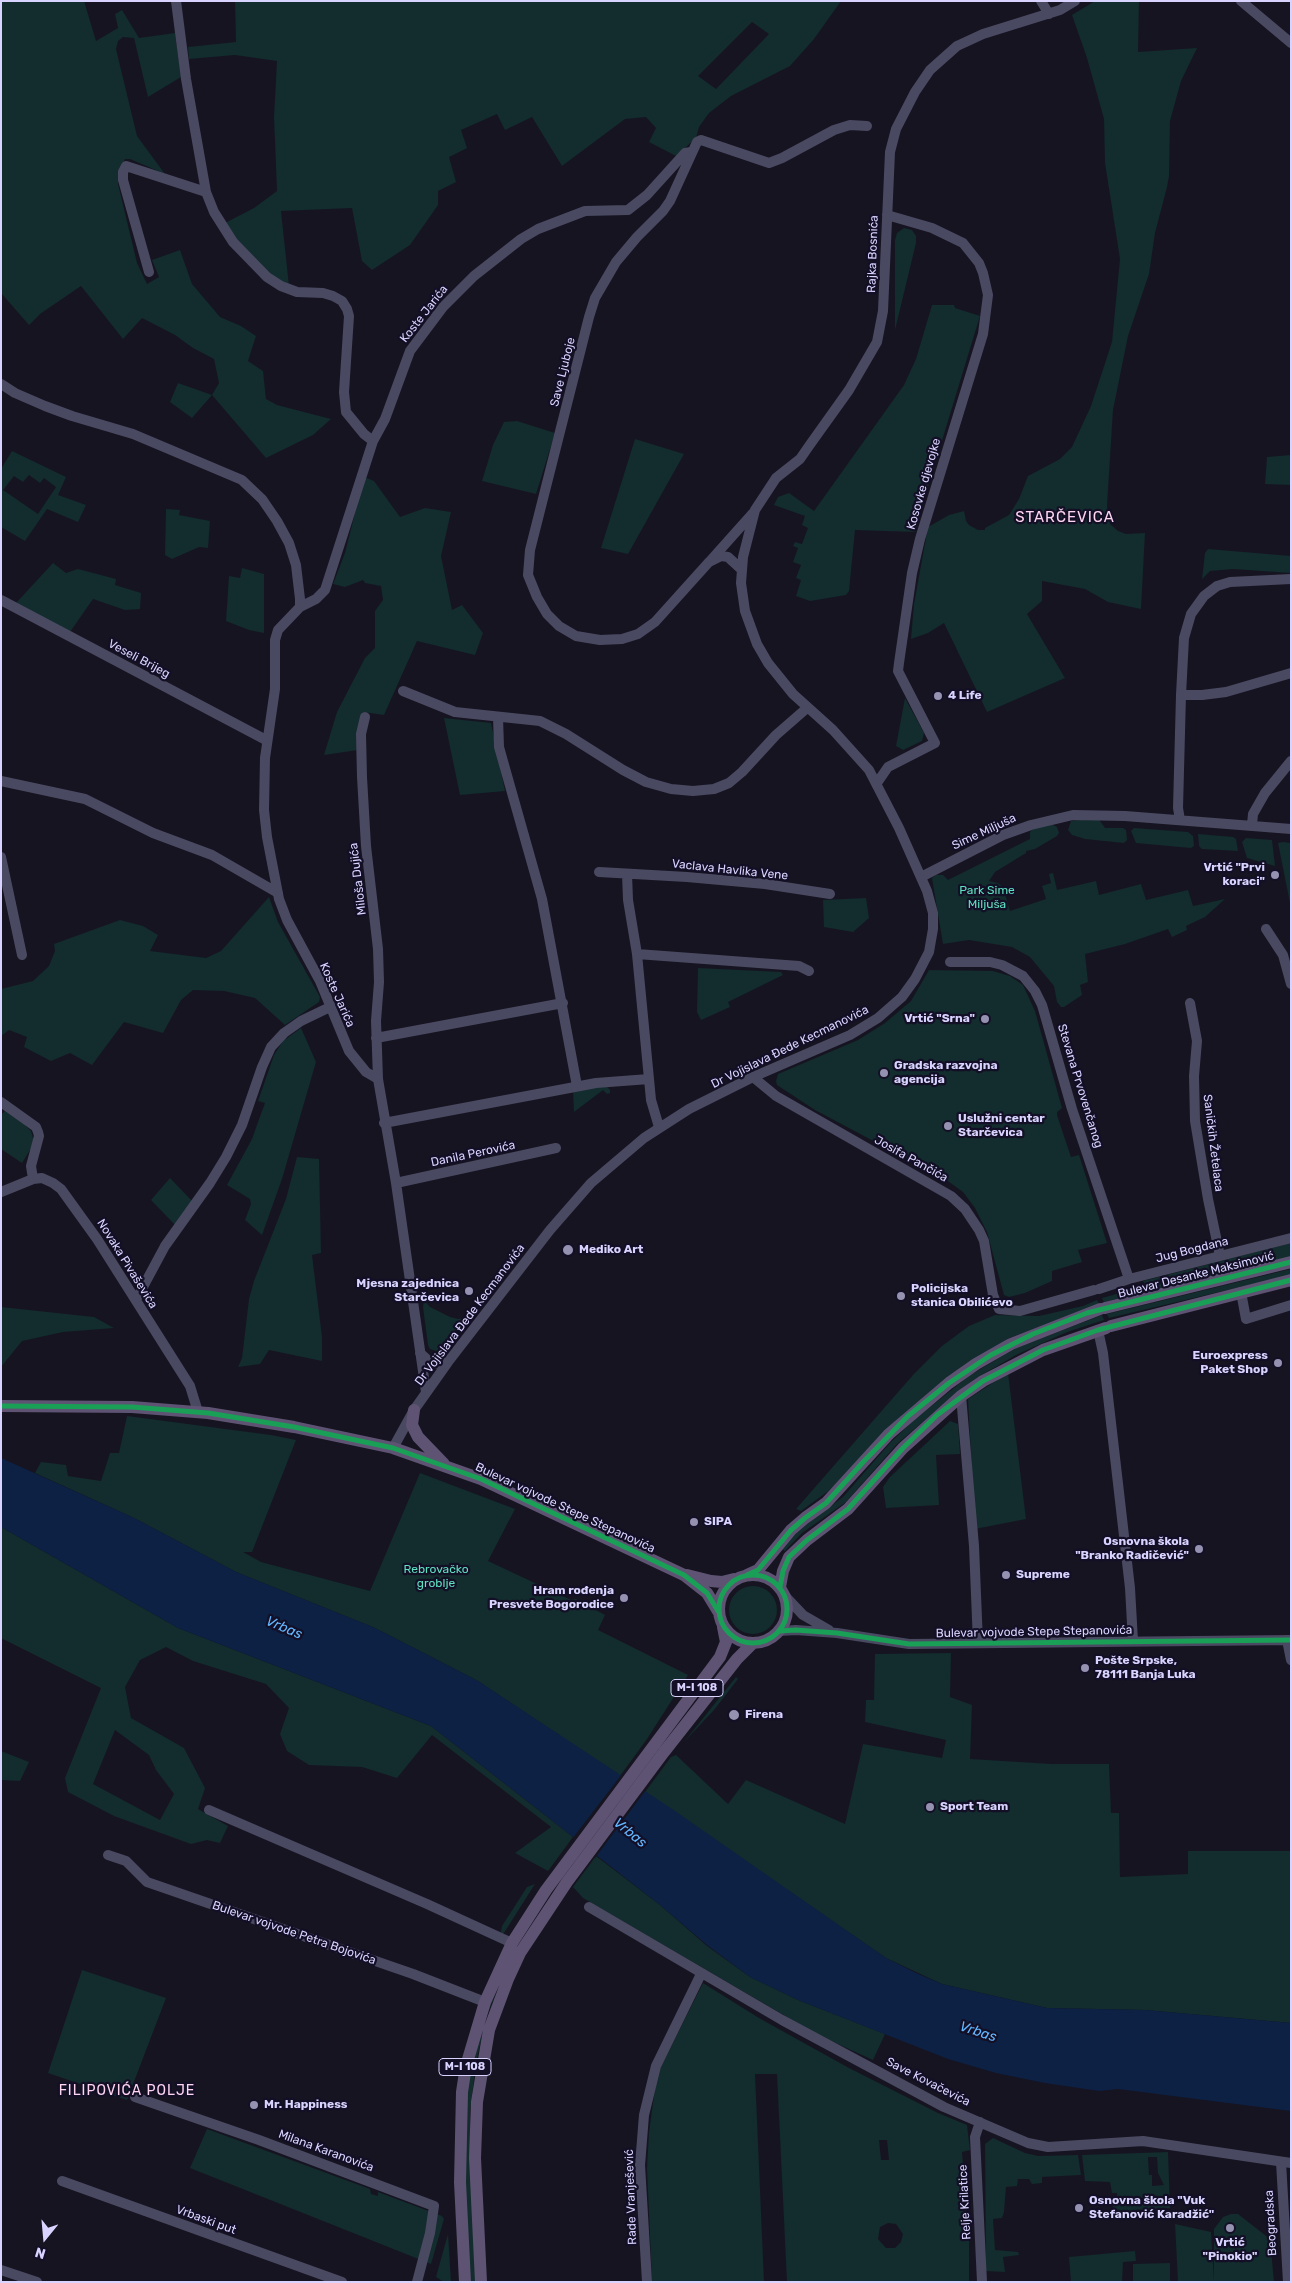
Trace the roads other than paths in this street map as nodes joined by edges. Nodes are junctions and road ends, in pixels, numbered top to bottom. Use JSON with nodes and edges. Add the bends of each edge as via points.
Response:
{"nodes":[{"id":1,"x":176,"y":1,"type":"edge"},
{"id":2,"x":1041,"y":1,"type":"edge"},
{"id":3,"x":1076,"y":1,"type":"edge"},
{"id":4,"x":1241,"y":1,"type":"edge"},
{"id":5,"x":1049,"y":14,"type":"junction"},
{"id":6,"x":1291,"y":43,"type":"edge"},
{"id":7,"x":866,"y":126,"type":"dead end"},
{"id":8,"x":691,"y":152,"type":"junction"},
{"id":9,"x":206,"y":192,"type":"junction"},
{"id":10,"x":887,"y":214,"type":"junction"},
{"id":11,"x":149,"y":272,"type":"dead end"},
{"id":12,"x":1,"y":384,"type":"edge"},
{"id":13,"x":373,"y":440,"type":"junction"},
{"id":14,"x":755,"y":510,"type":"junction"},
{"id":15,"x":709,"y":562,"type":"junction"},
{"id":16,"x":741,"y":569,"type":"junction"},
{"id":17,"x":1291,"y":580,"type":"edge"},
{"id":18,"x":1,"y":600,"type":"edge"},
{"id":19,"x":300,"y":607,"type":"junction"},
{"id":20,"x":1291,"y":673,"type":"edge"},
{"id":21,"x":404,"y":691,"type":"dead end"},
{"id":22,"x":1181,"y":695,"type":"junction"},
{"id":23,"x":807,"y":708,"type":"junction"},
{"id":24,"x":365,"y":717,"type":"dead end"},
{"id":25,"x":498,"y":717,"type":"junction"},
{"id":26,"x":266,"y":740,"type":"junction"},
{"id":27,"x":1291,"y":762,"type":"edge"},
{"id":28,"x":1,"y":781,"type":"edge"},
{"id":29,"x":877,"y":783,"type":"junction"},
{"id":30,"x":1180,"y":820,"type":"junction"},
{"id":31,"x":1252,"y":825,"type":"junction"},
{"id":32,"x":1291,"y":829,"type":"edge"},
{"id":33,"x":1,"y":857,"type":"edge"},
{"id":34,"x":599,"y":872,"type":"dead end"},
{"id":35,"x":627,"y":874,"type":"junction"},
{"id":36,"x":921,"y":877,"type":"junction"},
{"id":37,"x":278,"y":893,"type":"junction"},
{"id":38,"x":830,"y":894,"type":"dead end"},
{"id":39,"x":1266,"y":929,"type":"dead end"},
{"id":40,"x":637,"y":954,"type":"junction"},
{"id":41,"x":22,"y":955,"type":"dead end"},
{"id":42,"x":950,"y":962,"type":"dead end"},
{"id":43,"x":809,"y":971,"type":"dead end"},
{"id":44,"x":1291,"y":984,"type":"edge"},
{"id":45,"x":562,"y":1003,"type":"junction"},
{"id":46,"x":1190,"y":1003,"type":"dead end"},
{"id":47,"x":330,"y":1007,"type":"junction"},
{"id":48,"x":376,"y":1038,"type":"junction"},
{"id":49,"x":752,"y":1077,"type":"junction"},
{"id":50,"x":378,"y":1079,"type":"junction"},
{"id":51,"x":649,"y":1079,"type":"junction"},
{"id":52,"x":577,"y":1086,"type":"junction"},
{"id":53,"x":1,"y":1102,"type":"edge"},
{"id":54,"x":384,"y":1123,"type":"junction"},
{"id":55,"x":660,"y":1127,"type":"junction"},
{"id":56,"x":556,"y":1148,"type":"dead end"},
{"id":57,"x":33,"y":1179,"type":"junction"},
{"id":58,"x":396,"y":1183,"type":"junction"},
{"id":59,"x":1,"y":1192,"type":"edge"},
{"id":60,"x":1291,"y":1238,"type":"edge"},
{"id":61,"x":1220,"y":1256,"type":"junction"},
{"id":62,"x":1291,"y":1262,"type":"edge"},
{"id":63,"x":1129,"y":1279,"type":"junction"},
{"id":64,"x":1291,"y":1280,"type":"edge"},
{"id":65,"x":1241,"y":1292,"type":"junction"},
{"id":66,"x":136,"y":1300,"type":"junction"},
{"id":67,"x":1291,"y":1306,"type":"edge"},
{"id":68,"x":999,"y":1309,"type":"joint"},
{"id":69,"x":1105,"y":1328,"type":"junction"},
{"id":70,"x":420,"y":1353,"type":"junction"},
{"id":71,"x":448,"y":1362,"type":"junction"},
{"id":72,"x":426,"y":1392,"type":"junction"},
{"id":73,"x":960,"y":1396,"type":"junction"},
{"id":74,"x":1,"y":1406,"type":"edge"},
{"id":75,"x":414,"y":1410,"type":"junction"},
{"id":76,"x":198,"y":1412,"type":"junction"},
{"id":77,"x":393,"y":1448,"type":"junction"},
{"id":78,"x":446,"y":1466,"type":"junction"},
{"id":79,"x":684,"y":1574,"type":"junction"},
{"id":80,"x":742,"y":1576,"type":"junction"},
{"id":81,"x":782,"y":1592,"type":"junction"},
{"id":82,"x":718,"y":1611,"type":"junction"},
{"id":83,"x":723,"y":1627,"type":"junction"},
{"id":84,"x":779,"y":1631,"type":"junction"},
{"id":85,"x":836,"y":1633,"type":"junction"},
{"id":86,"x":1289,"y":1640,"type":"edge"},
{"id":87,"x":1133,"y":1641,"type":"junction"},
{"id":88,"x":753,"y":1643,"type":"junction"},
{"id":89,"x":978,"y":1643,"type":"junction"},
{"id":90,"x":1291,"y":1660,"type":"edge"},
{"id":91,"x":659,"y":1748,"type":"junction"},
{"id":92,"x":209,"y":1810,"type":"dead end"},
{"id":93,"x":108,"y":1856,"type":"dead end"},
{"id":94,"x":562,"y":1879,"type":"junction"},
{"id":95,"x":589,"y":1907,"type":"dead end"},
{"id":96,"x":512,"y":1944,"type":"junction"},
{"id":97,"x":701,"y":1974,"type":"junction"},
{"id":98,"x":485,"y":2002,"type":"junction"},
{"id":99,"x":135,"y":2097,"type":"dead end"},
{"id":100,"x":980,"y":2122,"type":"junction"},
{"id":101,"x":1286,"y":2162,"type":"edge"},
{"id":102,"x":62,"y":2181,"type":"dead end"},
{"id":103,"x":1,"y":2270,"type":"edge"},
{"id":104,"x":37,"y":2282,"type":"edge"},
{"id":105,"x":342,"y":2282,"type":"edge"},
{"id":106,"x":417,"y":2282,"type":"edge"},
{"id":107,"x":465,"y":2282,"type":"edge"},
{"id":108,"x":481,"y":2282,"type":"edge"},
{"id":109,"x":647,"y":2282,"type":"edge"},
{"id":110,"x":982,"y":2282,"type":"edge"},
{"id":111,"x":1288,"y":2282,"type":"edge"}],
"edges":[{"from":1,"to":9,"type":"street"},
{"from":2,"to":5,"type":"street"},
{"from":3,"to":5,"type":"street","name":"Rajka Bosnića"},
{"from":4,"to":6,"type":"street"},
{"from":5,"to":10,"type":"street","name":"Rajka Bosnića","via":[[968,40],[930,70],[908,103],[896,129],[890,152]]},
{"from":7,"to":8,"type":"street","via":[[834,130],[774,162],[751,158],[701,140]]},
{"from":8,"to":13,"type":"street","name":"Koste Jarića","via":[[685,153],[647,195],[628,210],[585,211],[538,229],[474,276],[443,307],[410,351],[385,419]]},
{"from":8,"to":15,"type":"street","name":"Save Ljuboje","via":[[676,190],[663,211],[621,255],[595,298],[530,550],[528,574],[536,597],[560,626],[576,636],[611,640],[638,634],[655,622]]},
{"from":9,"to":11,"type":"street","via":[[126,166],[122,172],[123,180]]},
{"from":9,"to":13,"type":"street","via":[[228,234],[267,277],[297,292],[323,293],[342,301],[349,316],[344,392],[346,412]]},
{"from":10,"to":14,"type":"street","name":"Rajka Bosnića","via":[[883,311],[877,342],[849,390],[815,438],[800,458],[776,478]]},
{"from":10,"to":29,"type":"street","name":"Kosovke djevojke","via":[[932,228],[963,243],[984,273],[988,295],[983,334],[920,539],[899,662],[898,671],[935,743],[888,767]]},
{"from":12,"to":19,"type":"street","via":[[44,406],[133,434],[249,485],[277,521],[289,543],[296,565]]},
{"from":13,"to":19,"type":"street","name":"Koste Jarića","via":[[325,590]]},
{"from":14,"to":15,"type":"street","name":"Save Ljuboje"},
{"from":14,"to":16,"type":"street","name":"Rajka Bosnića"},
{"from":15,"to":16,"type":"street","via":[[721,556],[728,557]]},
{"from":16,"to":23,"type":"street","name":"Dr Vojislava Đede Kecmanovića","via":[[745,611],[757,644],[779,678]]},
{"from":17,"to":22,"type":"street","via":[[1230,582],[1217,586],[1204,596],[1186,625]]},
{"from":18,"to":26,"type":"street","name":"Veseli Brijeg"},
{"from":19,"to":26,"type":"street","name":"Koste Jarića","via":[[278,630],[275,640],[275,689]]},
{"from":20,"to":22,"type":"street","via":[[1226,692]]},
{"from":21,"to":25,"type":"street","via":[[449,711]]},
{"from":22,"to":30,"type":"street"},
{"from":23,"to":25,"type":"street","via":[[729,783],[714,789],[693,791],[646,782],[540,721]]},
{"from":23,"to":29,"type":"street","name":"Dr Vojislava Đede Kecmanovića","via":[[834,730]]},
{"from":24,"to":48,"type":"street","name":"Miloša Dujića","via":[[361,734],[362,777],[378,949]]},
{"from":25,"to":45,"type":"street","via":[[499,746],[540,894]]},
{"from":26,"to":37,"type":"street","name":"Koste Jarića","via":[[265,820]]},
{"from":27,"to":31,"type":"street","via":[[1265,793],[1253,814]]},
{"from":28,"to":37,"type":"street","via":[[85,798],[153,832],[212,855]]},
{"from":29,"to":36,"type":"street","name":"Dr Vojislava Đede Kecmanovića"},
{"from":30,"to":31,"type":"street","name":"Sime Miljuša"},
{"from":30,"to":36,"type":"street","name":"Sime Miljuša","via":[[1113,815],[1059,818],[1003,835]]},
{"from":31,"to":32,"type":"street","name":"Sime Miljuša"},
{"from":33,"to":41,"type":"street"},
{"from":34,"to":35,"type":"street","name":"Vaclava Havlika Vene"},
{"from":35,"to":38,"type":"street","name":"Vaclava Havlika Vene","via":[[765,884]]},
{"from":35,"to":40,"type":"street"},
{"from":36,"to":49,"type":"street","name":"Dr Vojislava Đede Kecmanovića","via":[[933,913],[931,941],[916,979],[902,997],[878,1018],[850,1034]]},
{"from":37,"to":47,"type":"street","name":"Koste Jarića","via":[[287,920]]},
{"from":39,"to":44,"type":"street","via":[[1283,955]]},
{"from":40,"to":43,"type":"street","via":[[799,966]]},
{"from":40,"to":51,"type":"street"},
{"from":42,"to":63,"type":"street","name":"Stevana Prvovenčanog","via":[[1002,965],[1023,976],[1035,991]]},
{"from":45,"to":48,"type":"street"},
{"from":45,"to":52,"type":"street"},
{"from":46,"to":61,"type":"street","name":"Saničkih Žetelaca","via":[[1197,1041],[1195,1121]]},
{"from":47,"to":50,"type":"street","name":"Koste Jarića","via":[[349,1051],[366,1072]]},
{"from":47,"to":66,"type":"street","via":[[301,1021],[271,1047],[242,1125],[226,1157],[165,1246]]},
{"from":48,"to":50,"type":"street","name":"Miloša Dujića"},
{"from":49,"to":55,"type":"street","name":"Dr Vojislava Đede Kecmanovića"},
{"from":49,"to":68,"type":"street","name":"Josifa Pančića","via":[[776,1096],[952,1196],[984,1241],[991,1285]]},
{"from":50,"to":54,"type":"street"},
{"from":51,"to":52,"type":"street"},
{"from":51,"to":55,"type":"street","via":[[651,1100]]},
{"from":52,"to":54,"type":"street"},
{"from":53,"to":57,"type":"street","via":[[36,1127],[39,1136],[31,1166]]},
{"from":54,"to":58,"type":"street"},
{"from":55,"to":71,"type":"street","name":"Dr Vojislava Đede Kecmanovića","via":[[630,1148],[580,1194]]},
{"from":56,"to":58,"type":"street","name":"Danila Perovića"},
{"from":57,"to":59,"type":"street"},
{"from":57,"to":66,"type":"street","name":"Novaka Pivaševića","via":[[48,1180],[61,1190]]},
{"from":58,"to":70,"type":"street"},
{"from":60,"to":61,"type":"street","name":"Jug Bogdana"},
{"from":61,"to":63,"type":"street","name":"Jug Bogdana"},
{"from":62,"to":80,"type":"main road","name":"Bulevar Desanke Maksimović","via":[[1103,1309],[1011,1344],[976,1364],[890,1434],[826,1503],[791,1530],[758,1570]]},
{"from":63,"to":68,"type":"street","name":"Jug Bogdana","via":[[1020,1311]]},
{"from":64,"to":65,"type":"main road"},
{"from":65,"to":67,"type":"street","via":[[1246,1320]]},
{"from":65,"to":69,"type":"main road"},
{"from":66,"to":76,"type":"street","name":"Novaka Pivaševića","via":[[190,1386]]},
{"from":69,"to":73,"type":"main road","via":[[1024,1358]]},
{"from":69,"to":87,"type":"street","via":[[1103,1353],[1130,1588]]},
{"from":70,"to":71,"type":"street","via":[[431,1362]]},
{"from":70,"to":72,"type":"street"},
{"from":71,"to":72,"type":"street","name":"Dr Vojislava Đede Kecmanovića"},
{"from":72,"to":75,"type":"street","name":"Dr Vojislava Đede Kecmanovića"},
{"from":73,"to":81,"type":"main road","via":[[903,1448],[848,1509],[789,1557],[783,1571]]},
{"from":73,"to":89,"type":"street","via":[[974,1546]]},
{"from":74,"to":76,"type":"main road","name":"Bulevar vojvode Stepe Stepanovića","number":"M-I 108","via":[[132,1407]]},
{"from":75,"to":77,"type":"street","name":"Dr Vojislava Đede Kecmanovića"},
{"from":75,"to":78,"type":"main road","via":[[412,1425],[418,1437]]},
{"from":76,"to":77,"type":"main road","name":"Bulevar vojvode Stepe Stepanovića","number":"M-I 108","via":[[294,1427]]},
{"from":77,"to":78,"type":"main road","name":"Bulevar vojvode Stepe Stepanovića","number":"M-I 108"},
{"from":78,"to":79,"type":"main road","name":"Bulevar vojvode Stepe Stepanovića","number":"M-I 108","via":[[512,1493]]},
{"from":79,"to":80,"type":"main road","name":"Bulevar vojvode Stepe Stepanovića","number":"M-I 108","via":[[722,1582]]},
{"from":79,"to":82,"type":"main road","name":"Bulevar vojvode Stepe Stepanovića","number":"M-I 108","via":[[707,1592]]},
{"from":80,"to":81,"type":"main road","number":"M-I 108","via":[[765,1577]]},
{"from":80,"to":82,"type":"main road","via":[[723,1592]]},
{"from":81,"to":84,"type":"main road","via":[[787,1615]]},
{"from":81,"to":85,"type":"street","name":"Bulevar vojvode Stepe Stepanovića","via":[[803,1615]]},
{"from":82,"to":83,"type":"main road","number":"M-I 108"},
{"from":83,"to":88,"type":"main road","via":[[736,1638]]},
{"from":83,"to":91,"type":"main road","number":"M-I 108","via":[[726,1642],[720,1656]]},
{"from":84,"to":85,"type":"street","name":"Bulevar vojvode Stepe Stepanovića"},
{"from":84,"to":88,"type":"main road","number":"M-I 108","via":[[764,1641]]},
{"from":85,"to":89,"type":"street","name":"Bulevar vojvode Stepe Stepanovića","via":[[895,1643]]},
{"from":86,"to":87,"type":"street","name":"Bulevar vojvode Stepe Stepanovića"},
{"from":86,"to":90,"type":"street","name":"Bulevar vojvode Stepe Stepanovića"},
{"from":87,"to":89,"type":"street","name":"Bulevar vojvode Stepe Stepanovića"},
{"from":88,"to":91,"type":"main road","number":"M-I 108"},
{"from":91,"to":94,"type":"main road","number":"M-I 108"},
{"from":92,"to":96,"type":"street","via":[[428,1904]]},
{"from":93,"to":98,"type":"street","name":"Bulevar vojvode Petra Bojovića","via":[[126,1861],[147,1882]]},
{"from":94,"to":96,"type":"main road","number":"M-I 108"},
{"from":94,"to":108,"type":"main road","number":"M-I 108","via":[[517,1960],[486,2044],[475,2129]]},
{"from":95,"to":97,"type":"street","name":"Save Kovačevića"},
{"from":96,"to":98,"type":"main road","number":"M-I 108"},
{"from":97,"to":100,"type":"street","name":"Save Kovačevića","via":[[944,2107]]},
{"from":97,"to":109,"type":"street","name":"Rade Vranješević","via":[[656,2066],[644,2114],[640,2165]]},
{"from":98,"to":107,"type":"main road","number":"M-I 108","via":[[466,2066],[460,2129]]},
{"from":99,"to":106,"type":"street","name":"Milana Karanovića","via":[[434,2206]]},
{"from":100,"to":101,"type":"street","name":"Save Kovačevića","via":[[1048,2148],[1143,2141]]},
{"from":100,"to":110,"type":"street","name":"Relje Krilatice","via":[[975,2137]]},
{"from":101,"to":111,"type":"street","name":"Beogradska"},
{"from":102,"to":105,"type":"street","name":"Vrbaski put"},
{"from":103,"to":104,"type":"street"}]}
